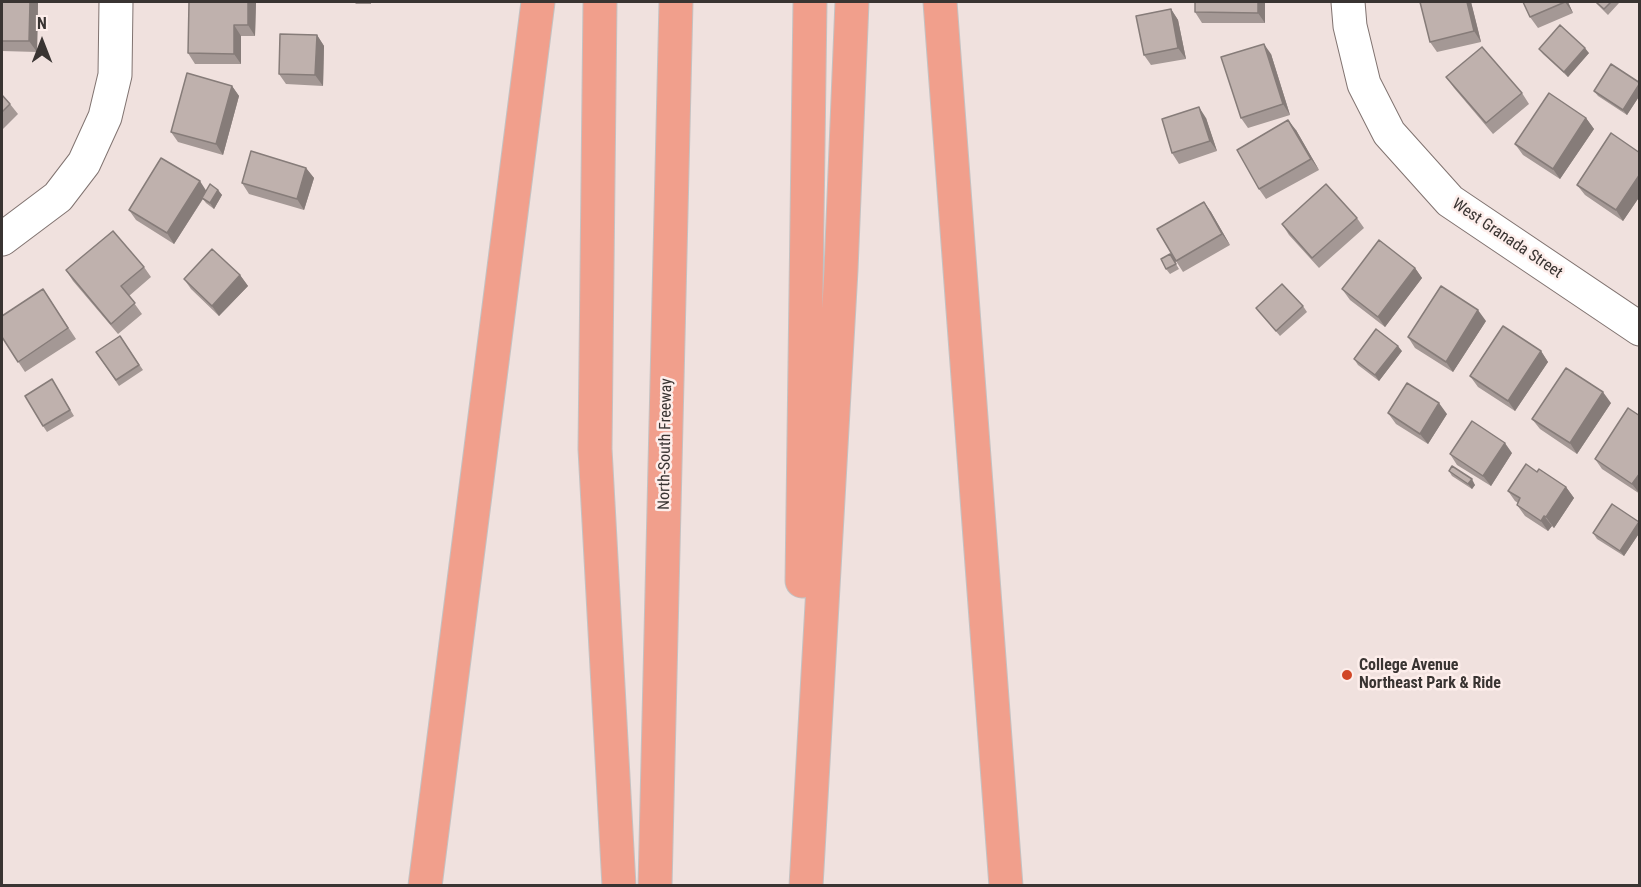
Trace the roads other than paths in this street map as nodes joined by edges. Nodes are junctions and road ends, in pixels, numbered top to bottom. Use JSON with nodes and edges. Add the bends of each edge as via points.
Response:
{"nodes":[{"id":1,"x":116,"y":2,"type":"edge"},
{"id":2,"x":538,"y":2,"type":"edge"},
{"id":3,"x":600,"y":2,"type":"edge"},
{"id":4,"x":676,"y":2,"type":"edge"},
{"id":5,"x":810,"y":2,"type":"edge"},
{"id":6,"x":852,"y":2,"type":"edge"},
{"id":7,"x":940,"y":2,"type":"edge"},
{"id":8,"x":1348,"y":2,"type":"edge"},
{"id":9,"x":2,"y":239,"type":"edge"},
{"id":10,"x":1640,"y":329,"type":"edge"},
{"id":11,"x":425,"y":885,"type":"edge"},
{"id":12,"x":619,"y":885,"type":"edge"},
{"id":13,"x":655,"y":885,"type":"edge"},
{"id":14,"x":798,"y":885,"type":"edge"},
{"id":15,"x":806,"y":885,"type":"edge"},
{"id":16,"x":1006,"y":885,"type":"edge"}],
"edges":[{"from":1,"to":9,"type":"street","via":[[115,75],[105,117],[84,162],[58,197]]},
{"from":2,"to":11,"type":"highway"},
{"from":3,"to":12,"type":"highway","via":[[595,449]]},
{"from":4,"to":13,"type":"highway","name":"North-South Freeway"},
{"from":5,"to":14,"type":"highway"},
{"from":6,"to":15,"type":"highway"},
{"from":7,"to":16,"type":"highway"},
{"from":8,"to":10,"type":"street","name":"West Granada Street","via":[[1364,84],[1389,133],[1449,201]]}]}
